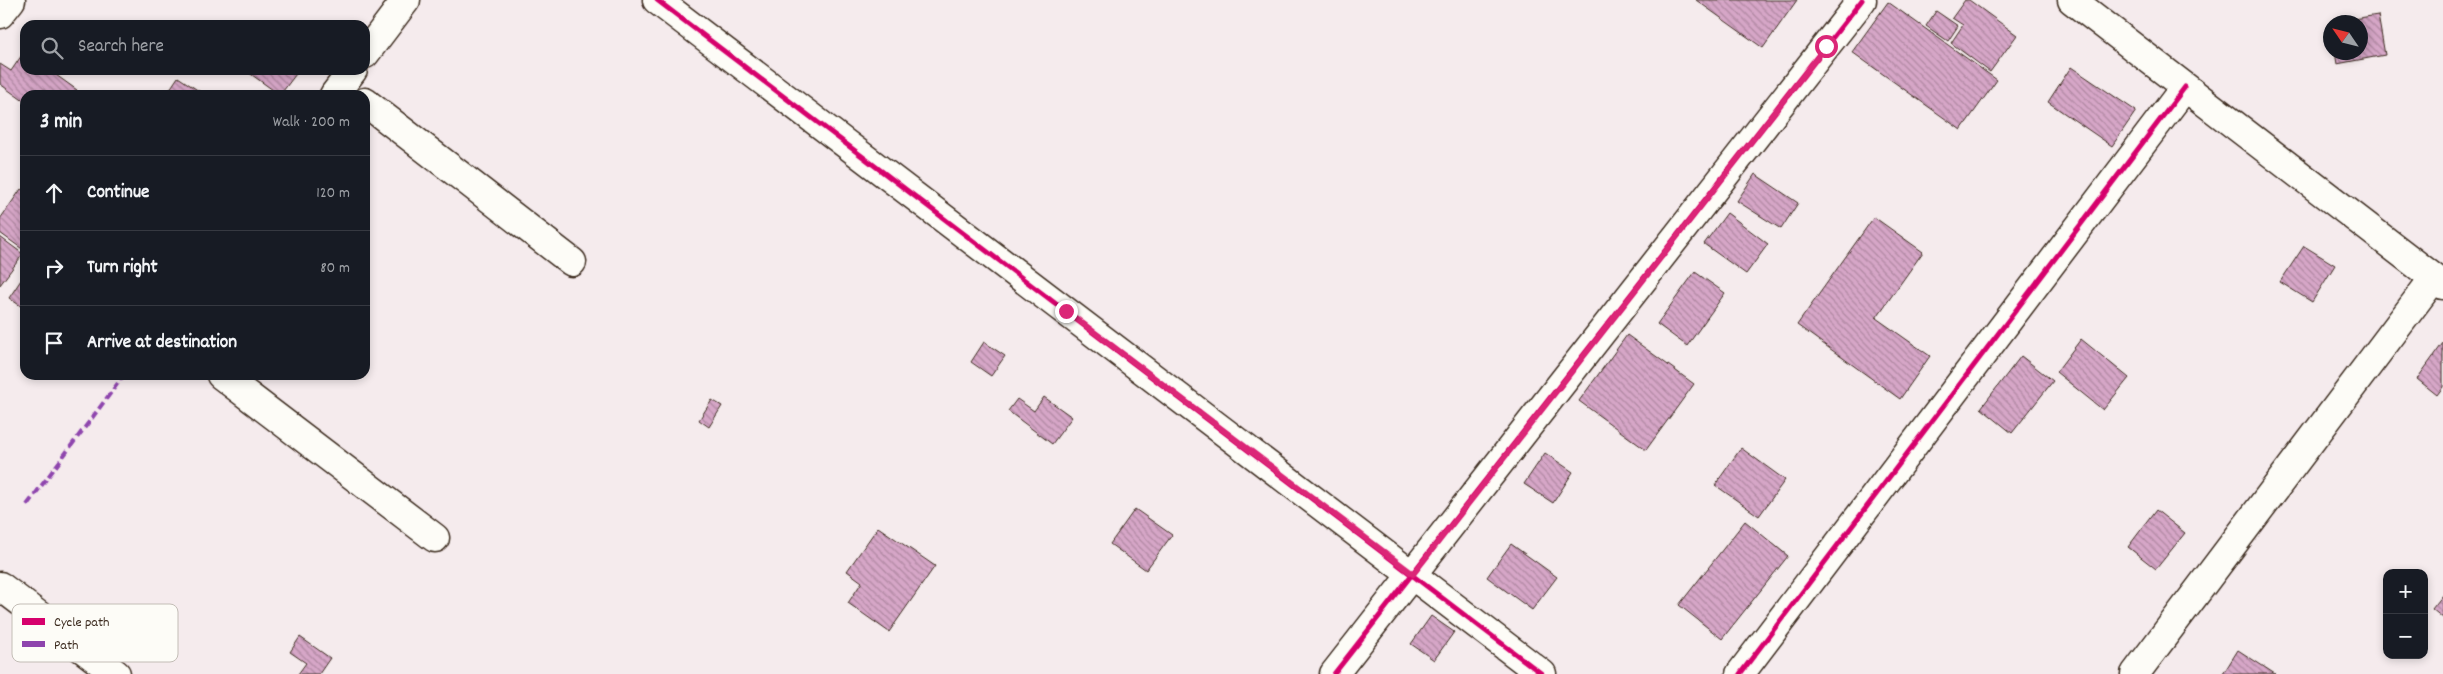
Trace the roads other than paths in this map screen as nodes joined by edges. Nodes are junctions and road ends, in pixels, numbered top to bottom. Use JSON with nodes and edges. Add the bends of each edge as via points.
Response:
{"nodes":[{"id":1,"x":10,"y":0,"type":"edge"},
{"id":2,"x":406,"y":0,"type":"edge"},
{"id":3,"x":657,"y":0,"type":"edge"},
{"id":4,"x":1862,"y":0,"type":"edge"},
{"id":5,"x":2072,"y":0,"type":"edge"},
{"id":6,"x":0,"y":14,"type":"edge"},
{"id":7,"x":370,"y":47,"type":"edge"},
{"id":8,"x":2185,"y":87,"type":"junction"},
{"id":9,"x":370,"y":106,"type":"edge"},
{"id":10,"x":572,"y":262,"type":"dead end"},
{"id":11,"x":2438,"y":281,"type":"edge"},
{"id":12,"x":228,"y":380,"type":"edge"},
{"id":13,"x":435,"y":538,"type":"dead end"},
{"id":14,"x":1413,"y":574,"type":"junction"},
{"id":15,"x":0,"y":586,"type":"edge"},
{"id":16,"x":24,"y":604,"type":"edge"},
{"id":17,"x":100,"y":662,"type":"edge"},
{"id":18,"x":116,"y":674,"type":"edge"},
{"id":19,"x":1334,"y":674,"type":"edge"},
{"id":20,"x":1542,"y":674,"type":"edge"},
{"id":21,"x":1740,"y":674,"type":"edge"},
{"id":22,"x":2135,"y":674,"type":"edge"}],
"edges":[{"from":1,"to":6,"type":"street"},
{"from":2,"to":7,"type":"street"},
{"from":3,"to":14,"type":"street"},
{"from":4,"to":14,"type":"street"},
{"from":5,"to":8,"type":"street"},
{"from":8,"to":11,"type":"street"},
{"from":8,"to":21,"type":"street"},
{"from":9,"to":10,"type":"street"},
{"from":11,"to":22,"type":"street"},
{"from":12,"to":13,"type":"street"},
{"from":14,"to":19,"type":"street"},
{"from":14,"to":20,"type":"street"},
{"from":15,"to":16,"type":"street"},
{"from":17,"to":18,"type":"street"}]}
